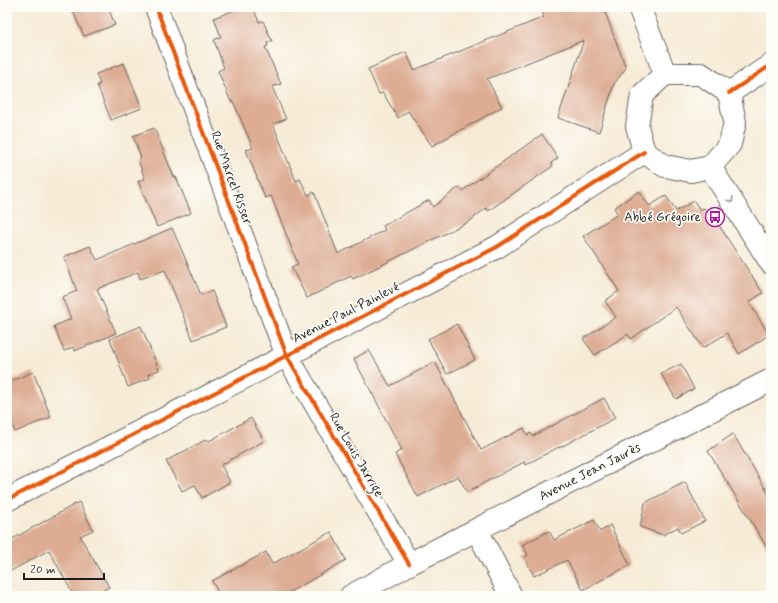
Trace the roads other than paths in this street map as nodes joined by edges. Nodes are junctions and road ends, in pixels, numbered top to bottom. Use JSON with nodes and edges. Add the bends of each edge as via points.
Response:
{"nodes":[{"id":1,"x":156,"y":7,"type":"edge"},
{"id":2,"x":638,"y":7,"type":"edge"},
{"id":3,"x":771,"y":65,"type":"edge"},
{"id":4,"x":665,"y":74,"type":"junction"},
{"id":5,"x":728,"y":93,"type":"junction"},
{"id":6,"x":644,"y":152,"type":"junction"},
{"id":7,"x":710,"y":167,"type":"junction"},
{"id":8,"x":771,"y":263,"type":"edge"},
{"id":9,"x":286,"y":356,"type":"junction"},
{"id":10,"x":771,"y":380,"type":"edge"},
{"id":11,"x":7,"y":500,"type":"edge"},
{"id":12,"x":477,"y":530,"type":"junction"},
{"id":13,"x":409,"y":564,"type":"junction"},
{"id":14,"x":351,"y":596,"type":"edge"},
{"id":15,"x":511,"y":596,"type":"edge"}],
"edges":[{"from":1,"to":9,"type":"street","name":"Rue Marcel Risser"},
{"from":2,"to":4,"type":"street"},
{"from":3,"to":5,"type":"street"},
{"from":4,"to":5,"type":"street","via":[[701,74]]},
{"from":4,"to":6,"type":"street","via":[[642,95],[637,126]]},
{"from":5,"to":7,"type":"street","via":[[735,122],[730,144]]},
{"from":6,"to":7,"type":"street","via":[[665,166],[691,171]]},
{"from":6,"to":9,"type":"street","name":"Avenue Paul Painlevé","via":[[497,247]]},
{"from":7,"to":8,"type":"street","one_way":true},
{"from":9,"to":11,"type":"street","name":"Avenue Paul Painlevé"},
{"from":9,"to":13,"type":"street","name":"Rue Louis Jarrige"},
{"from":10,"to":12,"type":"street","name":"Avenue Jean Jaurès"},
{"from":12,"to":13,"type":"street","name":"Avenue Jean Jaurès"},
{"from":12,"to":15,"type":"street"},
{"from":13,"to":14,"type":"street","name":"Avenue Jean Jaurès"}]}
